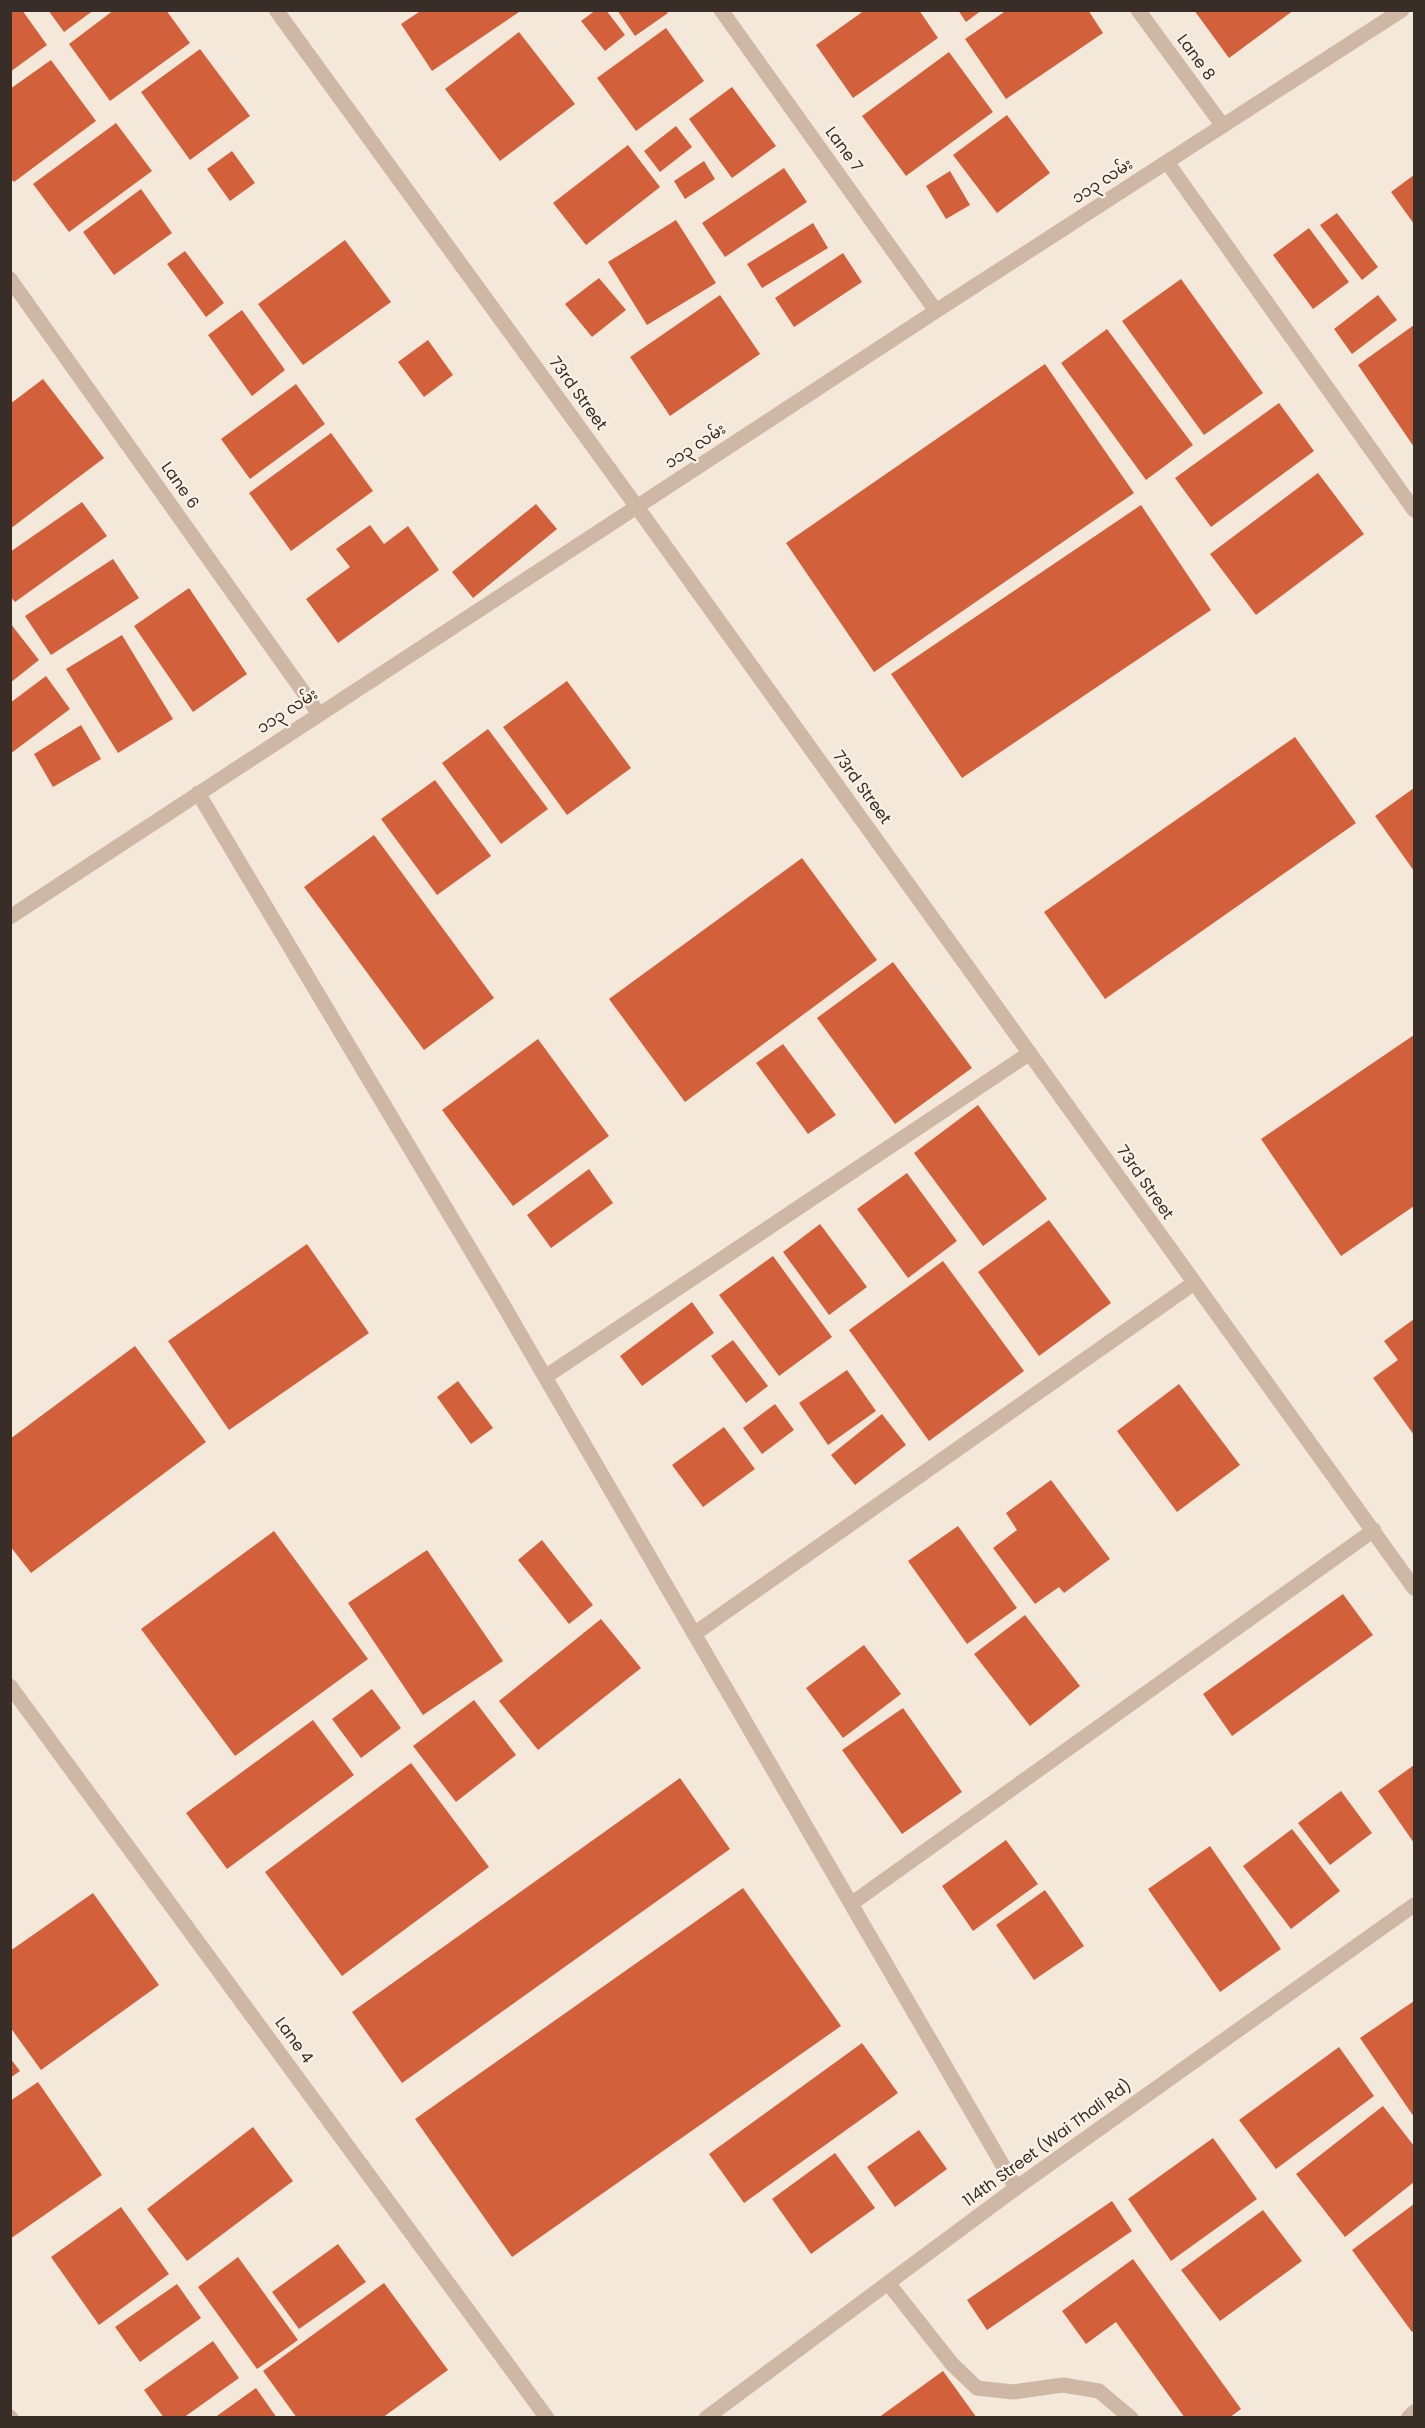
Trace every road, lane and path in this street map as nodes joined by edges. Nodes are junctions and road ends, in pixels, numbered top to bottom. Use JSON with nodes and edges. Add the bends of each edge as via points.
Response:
{"nodes":[{"id":1,"x":276,"y":10,"type":"edge"},
{"id":2,"x":721,"y":10,"type":"edge"},
{"id":3,"x":1138,"y":10,"type":"edge"},
{"id":4,"x":1402,"y":10,"type":"edge"},
{"id":5,"x":1223,"y":126,"type":"junction"},
{"id":6,"x":1167,"y":162,"type":"junction"},
{"id":7,"x":10,"y":279,"type":"edge"},
{"id":8,"x":936,"y":311,"type":"junction"},
{"id":9,"x":637,"y":507,"type":"junction"},
{"id":10,"x":1414,"y":510,"type":"edge"},
{"id":11,"x":319,"y":714,"type":"junction"},
{"id":12,"x":198,"y":793,"type":"junction"},
{"id":13,"x":10,"y":917,"type":"edge"},
{"id":14,"x":1030,"y":1053,"type":"junction"},
{"id":15,"x":1194,"y":1284,"type":"junction"},
{"id":16,"x":545,"y":1377,"type":"junction"},
{"id":17,"x":1374,"y":1530,"type":"junction"},
{"id":18,"x":1414,"y":1588,"type":"edge"},
{"id":19,"x":694,"y":1634,"type":"junction"},
{"id":20,"x":10,"y":1686,"type":"edge"},
{"id":21,"x":851,"y":1904,"type":"junction"},
{"id":22,"x":1414,"y":1905,"type":"edge"},
{"id":23,"x":1016,"y":2188,"type":"junction"},
{"id":24,"x":888,"y":2283,"type":"junction"},
{"id":25,"x":1414,"y":2412,"type":"edge"},
{"id":26,"x":547,"y":2418,"type":"edge"},
{"id":27,"x":706,"y":2418,"type":"edge"},
{"id":28,"x":1131,"y":2418,"type":"edge"},
{"id":29,"x":1408,"y":2418,"type":"edge"}],
"edges":[{"from":1,"to":9,"type":"street","name":"73rd Street"},
{"from":2,"to":8,"type":"street","name":"Lane 7"},
{"from":3,"to":5,"type":"street","name":"Lane 8"},
{"from":4,"to":5,"type":"street","name":"၁၁၃ လမ်း"},
{"from":5,"to":6,"type":"street","name":"၁၁၃ လမ်း"},
{"from":6,"to":8,"type":"street","name":"၁၁၃ လမ်း"},
{"from":6,"to":10,"type":"street"},
{"from":7,"to":11,"type":"street","name":"Lane 6"},
{"from":8,"to":9,"type":"street","name":"၁၁၃ လမ်း"},
{"from":9,"to":11,"type":"street","name":"၁၁၃ လမ်း"},
{"from":9,"to":14,"type":"street","name":"73rd Street"},
{"from":11,"to":12,"type":"street","name":"၁၁၃ လမ်း"},
{"from":12,"to":13,"type":"street","name":"၁၁၃ လမ်း"},
{"from":12,"to":16,"type":"street"},
{"from":14,"to":15,"type":"street","name":"73rd Street"},
{"from":14,"to":16,"type":"street"},
{"from":15,"to":17,"type":"street","name":"73rd Street"},
{"from":15,"to":19,"type":"street"},
{"from":16,"to":19,"type":"street"},
{"from":17,"to":18,"type":"street","name":"73rd Street"},
{"from":17,"to":21,"type":"street"},
{"from":19,"to":21,"type":"street"},
{"from":20,"to":26,"type":"street","name":"Lane 4"},
{"from":21,"to":23,"type":"street"},
{"from":22,"to":23,"type":"street","name":"114th Street (Wai Thali Rd)"},
{"from":23,"to":24,"type":"street","name":"114th Street (Wai Thali Rd)"},
{"from":24,"to":27,"type":"street","name":"114th Street (Wai Thali Rd)"},
{"from":24,"to":28,"type":"street","via":[[952,2364],[977,2388],[1013,2392],[1063,2385],[1099,2391]]},
{"from":25,"to":29,"type":"street"}]}
